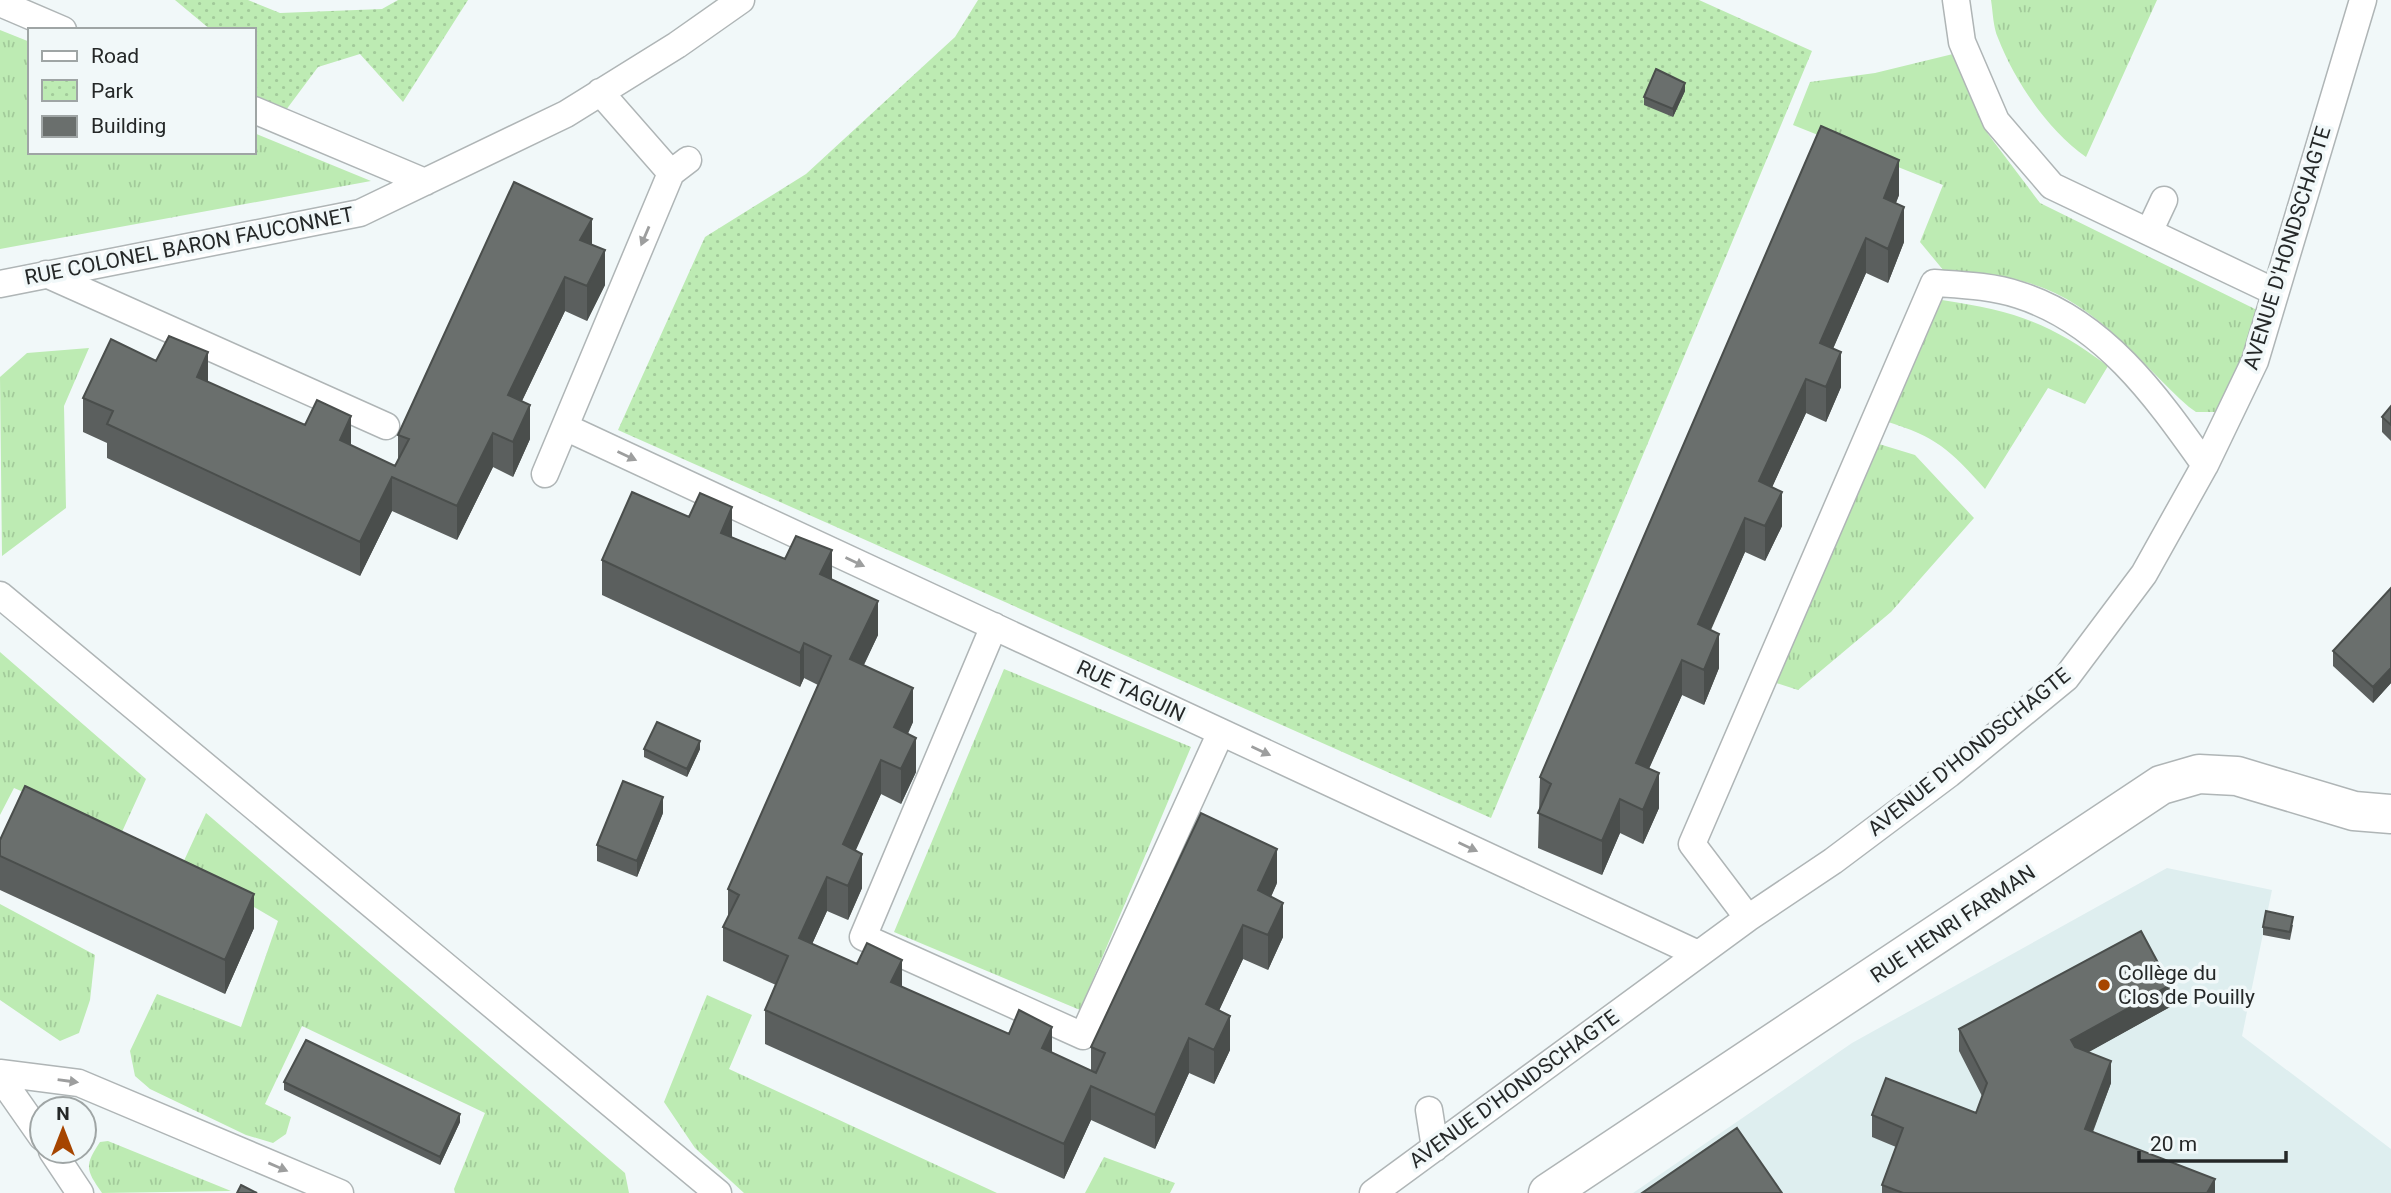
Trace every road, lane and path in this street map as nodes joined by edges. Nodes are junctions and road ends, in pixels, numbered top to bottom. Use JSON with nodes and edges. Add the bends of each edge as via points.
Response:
{"nodes":[{"id":1,"x":741,"y":0,"type":"edge"},
{"id":2,"x":1956,"y":0,"type":"edge"},
{"id":3,"x":2363,"y":0,"type":"edge"},
{"id":4,"x":0,"y":3,"type":"edge"},
{"id":5,"x":58,"y":28,"type":"edge"},
{"id":6,"x":600,"y":92,"type":"junction"},
{"id":7,"x":256,"y":111,"type":"edge"},
{"id":8,"x":425,"y":182,"type":"junction"},
{"id":9,"x":2164,"y":200,"type":"dead end"},
{"id":10,"x":2149,"y":232,"type":"junction"},
{"id":11,"x":46,"y":274,"type":"junction"},
{"id":12,"x":0,"y":284,"type":"edge"},
{"id":13,"x":2275,"y":292,"type":"junction"},
{"id":14,"x":386,"y":426,"type":"dead end"},
{"id":15,"x":565,"y":427,"type":"junction"},
{"id":16,"x":2205,"y":466,"type":"junction"},
{"id":17,"x":545,"y":474,"type":"dead end"},
{"id":18,"x":0,"y":595,"type":"edge"},
{"id":19,"x":994,"y":626,"type":"junction"},
{"id":20,"x":1221,"y":732,"type":"junction"},
{"id":21,"x":2391,"y":814,"type":"edge"},
{"id":22,"x":1748,"y":918,"type":"junction"},
{"id":23,"x":1698,"y":954,"type":"junction"},
{"id":24,"x":0,"y":1075,"type":"edge"},
{"id":25,"x":1429,"y":1110,"type":"dead end"},
{"id":26,"x":28,"y":1116,"type":"edge"},
{"id":27,"x":1435,"y":1148,"type":"junction"},
{"id":28,"x":61,"y":1165,"type":"edge"},
{"id":29,"x":80,"y":1193,"type":"edge"},
{"id":30,"x":340,"y":1193,"type":"edge"},
{"id":31,"x":718,"y":1193,"type":"edge"},
{"id":32,"x":1373,"y":1193,"type":"edge"},
{"id":33,"x":1548,"y":1193,"type":"edge"}],
"edges":[{"from":1,"to":6,"type":"lane","name":"RUE COLONEL BARON FAUCONNET"},
{"from":2,"to":10,"type":"lane","via":[[1962,42],[1996,121],[2052,186]]},
{"from":3,"to":13,"type":"lane","name":"AVENUE D'HONDSCHAGTE"},
{"from":4,"to":5,"type":"lane"},
{"from":6,"to":8,"type":"lane","name":"RUE COLONEL BARON FAUCONNET","via":[[566,114]]},
{"from":6,"to":15,"type":"lane","one_way":true,"via":[[679,166]]},
{"from":7,"to":8,"type":"lane"},
{"from":8,"to":11,"type":"lane","name":"RUE COLONEL BARON FAUCONNET","via":[[360,213]]},
{"from":9,"to":10,"type":"lane"},
{"from":10,"to":13,"type":"lane"},
{"from":11,"to":12,"type":"lane","name":"RUE COLONEL BARON FAUCONNET"},
{"from":11,"to":14,"type":"lane"},
{"from":13,"to":16,"type":"lane","name":"AVENUE D'HONDSCHAGTE","via":[[2256,361]]},
{"from":15,"to":17,"type":"lane"},
{"from":15,"to":19,"type":"lane","name":"RUE TAGUIN","one_way":true},
{"from":16,"to":22,"type":"lane","name":"AVENUE D'HONDSCHAGTE","via":[[2144,574],[2066,678],[1949,774],[1798,876]]},
{"from":16,"to":22,"type":"lane","via":[[2124,361],[2090,331],[2020,295],[1934,283],[1692,844]]},
{"from":18,"to":31,"type":"lane"},
{"from":19,"to":20,"type":"lane","name":"RUE TAGUIN"},
{"from":19,"to":20,"type":"lane","via":[[863,937],[1083,1036]]},
{"from":20,"to":23,"type":"lane","name":"RUE TAGUIN","one_way":true},
{"from":21,"to":33,"type":"street","name":"RUE HENRI FARMAN","via":[[2354,811],[2237,776],[2199,774],[2161,785]]},
{"from":22,"to":23,"type":"lane","name":"AVENUE D'HONDSCHAGTE"},
{"from":23,"to":27,"type":"lane","name":"AVENUE D'HONDSCHAGTE"},
{"from":24,"to":26,"type":"lane"},
{"from":24,"to":30,"type":"lane","one_way":true,"via":[[79,1083]]},
{"from":25,"to":27,"type":"lane"},
{"from":27,"to":32,"type":"lane","name":"AVENUE D'HONDSCHAGTE"},
{"from":28,"to":29,"type":"lane"}]}
